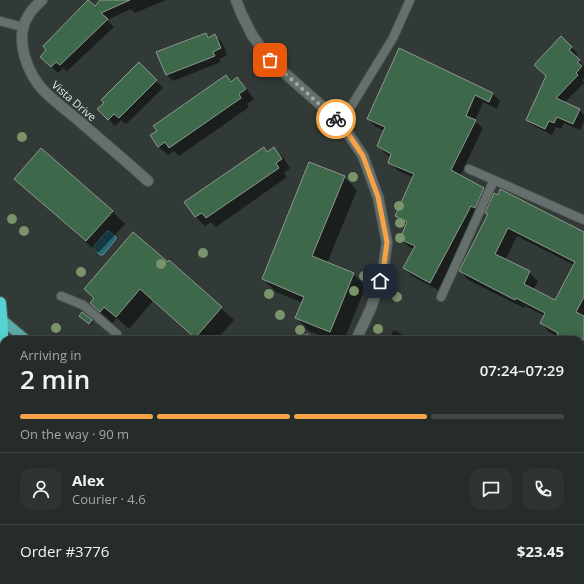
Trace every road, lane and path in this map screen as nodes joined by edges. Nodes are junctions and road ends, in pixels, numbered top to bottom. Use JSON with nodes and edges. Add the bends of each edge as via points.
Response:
{"nodes":[{"id":1,"x":42,"y":0,"type":"edge"},
{"id":2,"x":236,"y":0,"type":"edge"},
{"id":3,"x":410,"y":0,"type":"edge"},
{"id":4,"x":0,"y":21,"type":"edge"},
{"id":5,"x":23,"y":27,"type":"junction"},
{"id":6,"x":341,"y":123,"type":"junction"},
{"id":7,"x":469,"y":169,"type":"dead end"},
{"id":8,"x":494,"y":180,"type":"junction"},
{"id":9,"x":148,"y":181,"type":"dead end"},
{"id":10,"x":584,"y":220,"type":"edge"},
{"id":11,"x":61,"y":296,"type":"dead end"},
{"id":12,"x":441,"y":297,"type":"dead end"},
{"id":13,"x":0,"y":303,"type":"edge"},
{"id":14,"x":1,"y":319,"type":"edge"},
{"id":15,"x":117,"y":334,"type":"dead end"},
{"id":16,"x":1,"y":336,"type":"edge"},
{"id":17,"x":21,"y":336,"type":"edge"},
{"id":18,"x":358,"y":336,"type":"edge"}],
"edges":[{"from":1,"to":5,"type":"street","name":"Vista Drive","via":[[32,9]]},
{"from":2,"to":6,"type":"street","via":[[252,35],[270,60]]},
{"from":3,"to":6,"type":"lane","via":[[393,38]]},
{"from":4,"to":5,"type":"lane"},
{"from":5,"to":9,"type":"street","name":"Vista Drive","via":[[22,43],[28,68],[44,91]]},
{"from":6,"to":18,"type":"street","via":[[363,156],[378,197],[387,242],[383,272]]},
{"from":7,"to":8,"type":"lane"},
{"from":8,"to":10,"type":"lane"},
{"from":8,"to":12,"type":"lane"},
{"from":11,"to":15,"type":"lane","via":[[83,305]]},
{"from":13,"to":14,"type":"highway"},
{"from":14,"to":16,"type":"highway"},
{"from":14,"to":17,"type":"main road"}]}
